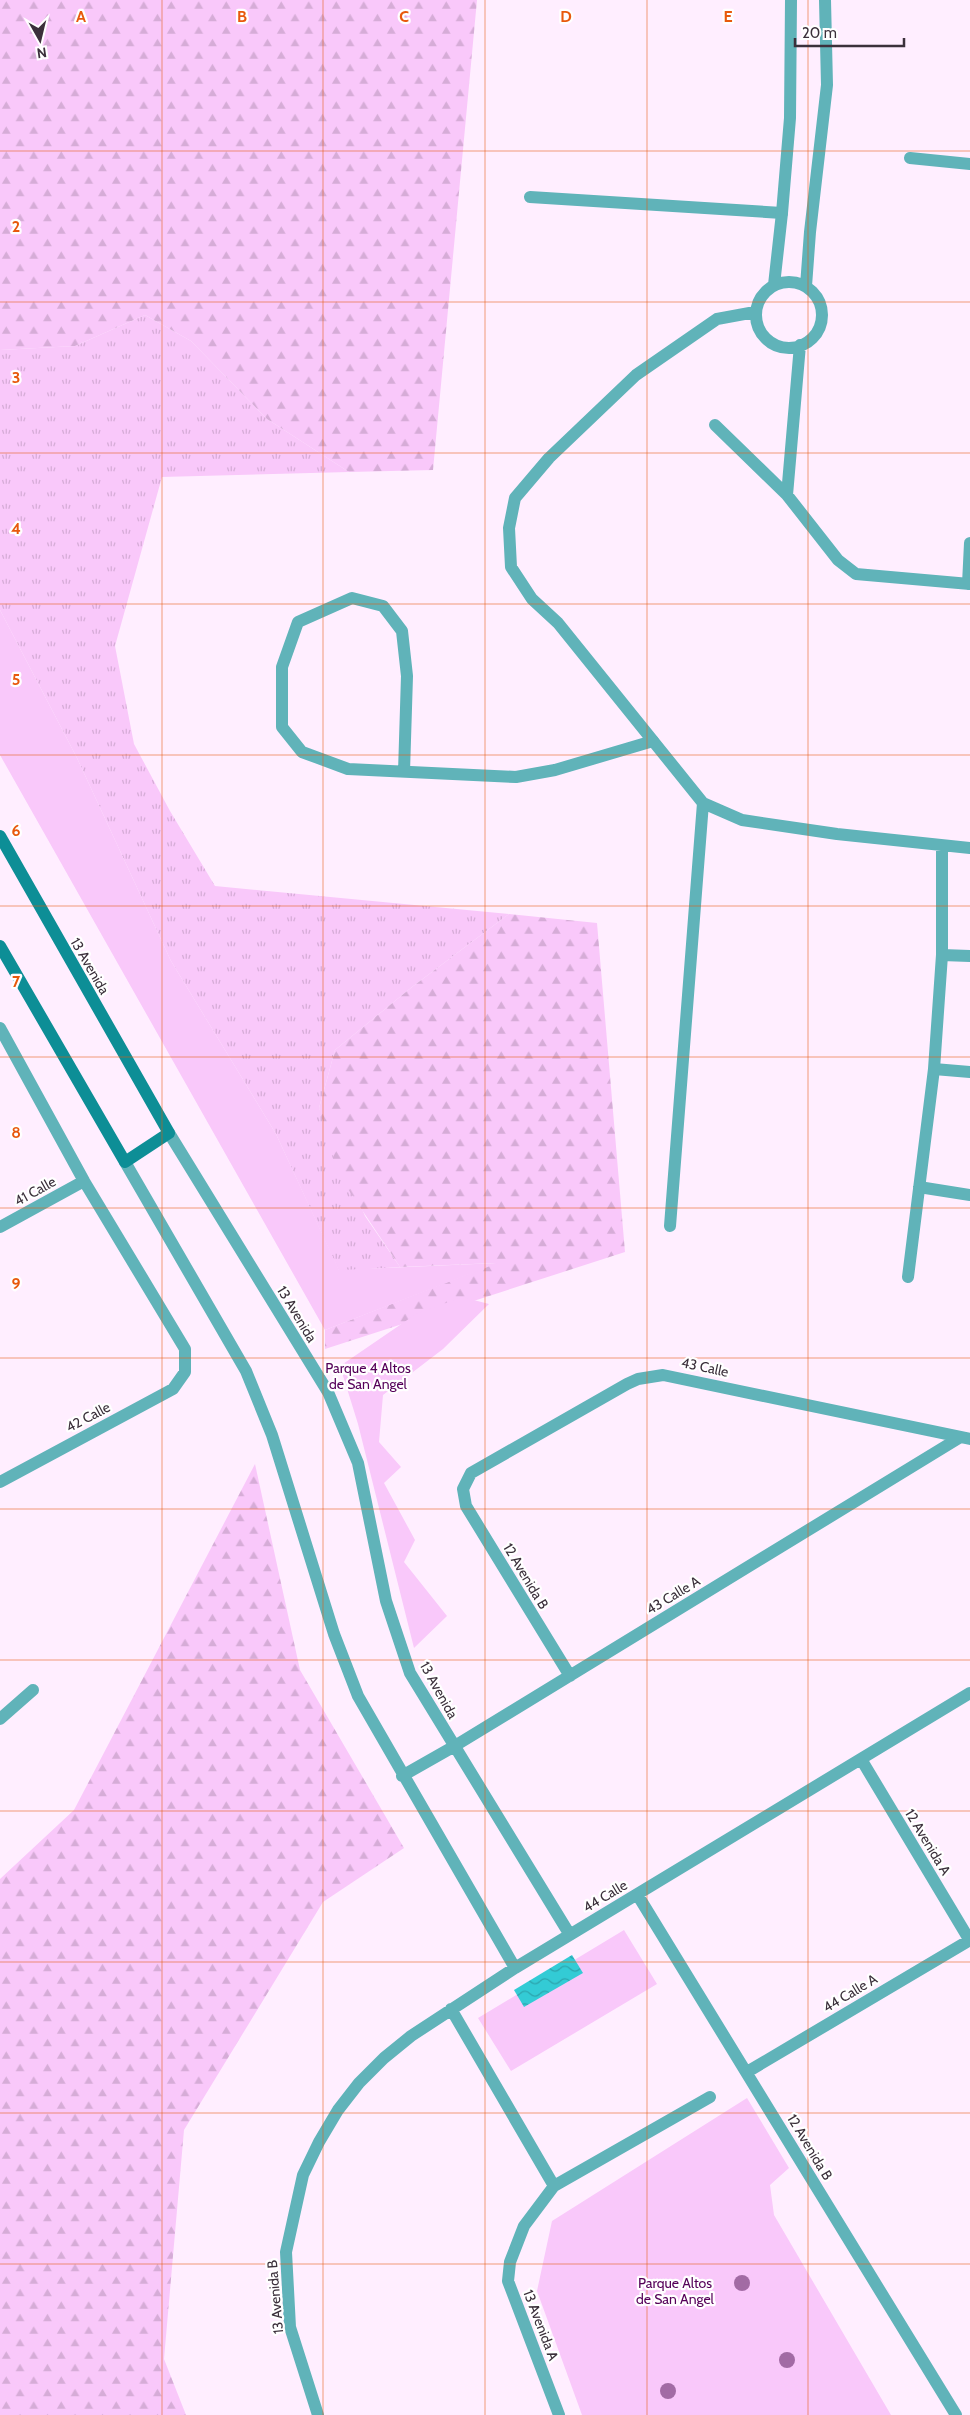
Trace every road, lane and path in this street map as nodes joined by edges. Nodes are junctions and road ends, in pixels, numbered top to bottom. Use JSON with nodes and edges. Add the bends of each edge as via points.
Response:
{"nodes":[{"id":1,"x":791,"y":0,"type":"edge"},
{"id":2,"x":825,"y":0,"type":"edge"},
{"id":3,"x":910,"y":158,"type":"dead end"},
{"id":4,"x":970,"y":164,"type":"edge"},
{"id":5,"x":530,"y":197,"type":"dead end"},
{"id":6,"x":782,"y":213,"type":"junction"},
{"id":7,"x":774,"y":285,"type":"junction"},
{"id":8,"x":806,"y":286,"type":"junction"},
{"id":9,"x":756,"y":312,"type":"junction"},
{"id":10,"x":800,"y":346,"type":"junction"},
{"id":11,"x":715,"y":425,"type":"dead end"},
{"id":12,"x":787,"y":495,"type":"junction"},
{"id":13,"x":970,"y":543,"type":"edge"},
{"id":14,"x":969,"y":584,"type":"edge"},
{"id":15,"x":653,"y":740,"type":"junction"},
{"id":16,"x":404,"y":772,"type":"junction"},
{"id":17,"x":704,"y":803,"type":"junction"},
{"id":18,"x":0,"y":836,"type":"edge"},
{"id":19,"x":942,"y":846,"type":"junction"},
{"id":20,"x":970,"y":848,"type":"edge"},
{"id":21,"x":0,"y":946,"type":"edge"},
{"id":22,"x":942,"y":955,"type":"junction"},
{"id":23,"x":970,"y":956,"type":"edge"},
{"id":24,"x":0,"y":1028,"type":"edge"},
{"id":25,"x":934,"y":1069,"type":"junction"},
{"id":26,"x":970,"y":1072,"type":"edge"},
{"id":27,"x":169,"y":1133,"type":"junction"},
{"id":28,"x":125,"y":1162,"type":"junction"},
{"id":29,"x":84,"y":1181,"type":"junction"},
{"id":30,"x":919,"y":1187,"type":"junction"},
{"id":31,"x":970,"y":1195,"type":"edge"},
{"id":32,"x":670,"y":1226,"type":"dead end"},
{"id":33,"x":0,"y":1227,"type":"edge"},
{"id":34,"x":908,"y":1277,"type":"dead end"},
{"id":35,"x":965,"y":1439,"type":"edge"},
{"id":36,"x":0,"y":1482,"type":"edge"},
{"id":37,"x":463,"y":1489,"type":"joint"},
{"id":38,"x":570,"y":1676,"type":"junction"},
{"id":39,"x":33,"y":1690,"type":"dead end"},
{"id":40,"x":970,"y":1693,"type":"edge"},
{"id":41,"x":0,"y":1719,"type":"edge"},
{"id":42,"x":453,"y":1746,"type":"junction"},
{"id":43,"x":861,"y":1759,"type":"junction"},
{"id":44,"x":402,"y":1776,"type":"junction"},
{"id":45,"x":637,"y":1894,"type":"junction"},
{"id":46,"x":570,"y":1935,"type":"junction"},
{"id":47,"x":970,"y":1941,"type":"edge"},
{"id":48,"x":515,"y":1968,"type":"junction"},
{"id":49,"x":451,"y":2010,"type":"junction"},
{"id":50,"x":747,"y":2072,"type":"junction"},
{"id":51,"x":710,"y":2097,"type":"dead end"},
{"id":52,"x":303,"y":2175,"type":"joint"},
{"id":53,"x":554,"y":2186,"type":"junction"},
{"id":54,"x":318,"y":2415,"type":"edge"},
{"id":55,"x":559,"y":2415,"type":"edge"},
{"id":56,"x":956,"y":2415,"type":"edge"}],
"edges":[{"from":1,"to":6,"type":"street","via":[[790,118]]},
{"from":2,"to":8,"type":"street","via":[[827,85]]},
{"from":3,"to":4,"type":"street"},
{"from":5,"to":6,"type":"street"},
{"from":6,"to":7,"type":"street"},
{"from":7,"to":8,"type":"street","via":[[790,282]]},
{"from":7,"to":9,"type":"street","via":[[758,301]]},
{"from":8,"to":10,"type":"street","via":[[819,303],[821,323],[810,340]]},
{"from":9,"to":10,"type":"street","via":[[756,323],[769,341],[784,347]]},
{"from":9,"to":15,"type":"street","via":[[718,319],[636,375],[549,458],[515,498],[509,528],[511,567],[532,598],[558,623]]},
{"from":10,"to":12,"type":"street"},
{"from":11,"to":12,"type":"street"},
{"from":12,"to":14,"type":"street","via":[[838,560],[856,574]]},
{"from":13,"to":14,"type":"street"},
{"from":15,"to":16,"type":"street","via":[[555,770],[516,777]]},
{"from":15,"to":17,"type":"street"},
{"from":16,"to":16,"type":"street","via":[[348,769],[302,752],[282,727],[282,667],[298,622],[352,598],[383,606],[402,631],[407,676]]},
{"from":17,"to":19,"type":"street","via":[[742,820]]},
{"from":17,"to":32,"type":"street"},
{"from":18,"to":27,"type":"street","name":"13 Avenida"},
{"from":19,"to":20,"type":"street"},
{"from":19,"to":22,"type":"street"},
{"from":21,"to":28,"type":"street"},
{"from":22,"to":23,"type":"street"},
{"from":22,"to":25,"type":"street"},
{"from":24,"to":29,"type":"street"},
{"from":25,"to":26,"type":"street"},
{"from":25,"to":30,"type":"street"},
{"from":27,"to":28,"type":"street"},
{"from":27,"to":42,"type":"street","name":"13 Avenida","via":[[328,1392],[358,1463],[386,1601],[410,1672]]},
{"from":28,"to":44,"type":"street","via":[[246,1371],[272,1435],[334,1634],[354,1687]]},
{"from":29,"to":33,"type":"street","name":"41 Calle"},
{"from":29,"to":36,"type":"street","name":"42 Calle","via":[[186,1349],[185,1372],[173,1389]]},
{"from":30,"to":31,"type":"street"},
{"from":30,"to":34,"type":"street"},
{"from":35,"to":37,"type":"street","name":"43 Calle","via":[[676,1376],[650,1376],[627,1384],[471,1473]]},
{"from":35,"to":38,"type":"street","name":"43 Calle A"},
{"from":37,"to":38,"type":"street","name":"12 Avenida B","via":[[466,1506]]},
{"from":38,"to":42,"type":"street","name":"43 Calle A"},
{"from":39,"to":41,"type":"street"},
{"from":40,"to":43,"type":"street","name":"44 Calle"},
{"from":42,"to":44,"type":"street","name":"43 Calle A"},
{"from":42,"to":46,"type":"street","name":"13 Avenida"},
{"from":43,"to":45,"type":"street","name":"44 Calle"},
{"from":43,"to":47,"type":"street","name":"12 Avenida A"},
{"from":44,"to":48,"type":"street"},
{"from":45,"to":46,"type":"street","name":"44 Calle"},
{"from":45,"to":50,"type":"street","name":"12 Avenida B"},
{"from":46,"to":48,"type":"street","name":"44 Calle"},
{"from":47,"to":50,"type":"street","name":"44 Calle A"},
{"from":48,"to":49,"type":"street","name":"44 Calle"},
{"from":49,"to":52,"type":"street","name":"44 Calle","via":[[411,2036],[360,2083],[338,2110]]},
{"from":49,"to":53,"type":"street"},
{"from":50,"to":56,"type":"street","name":"12 Avenida B"},
{"from":51,"to":53,"type":"street"},
{"from":52,"to":54,"type":"street","name":"13 Avenida B","via":[[286,2252],[290,2327]]},
{"from":53,"to":55,"type":"street","name":"13 Avenida A","via":[[534,2210],[516,2244],[508,2280]]}]}
